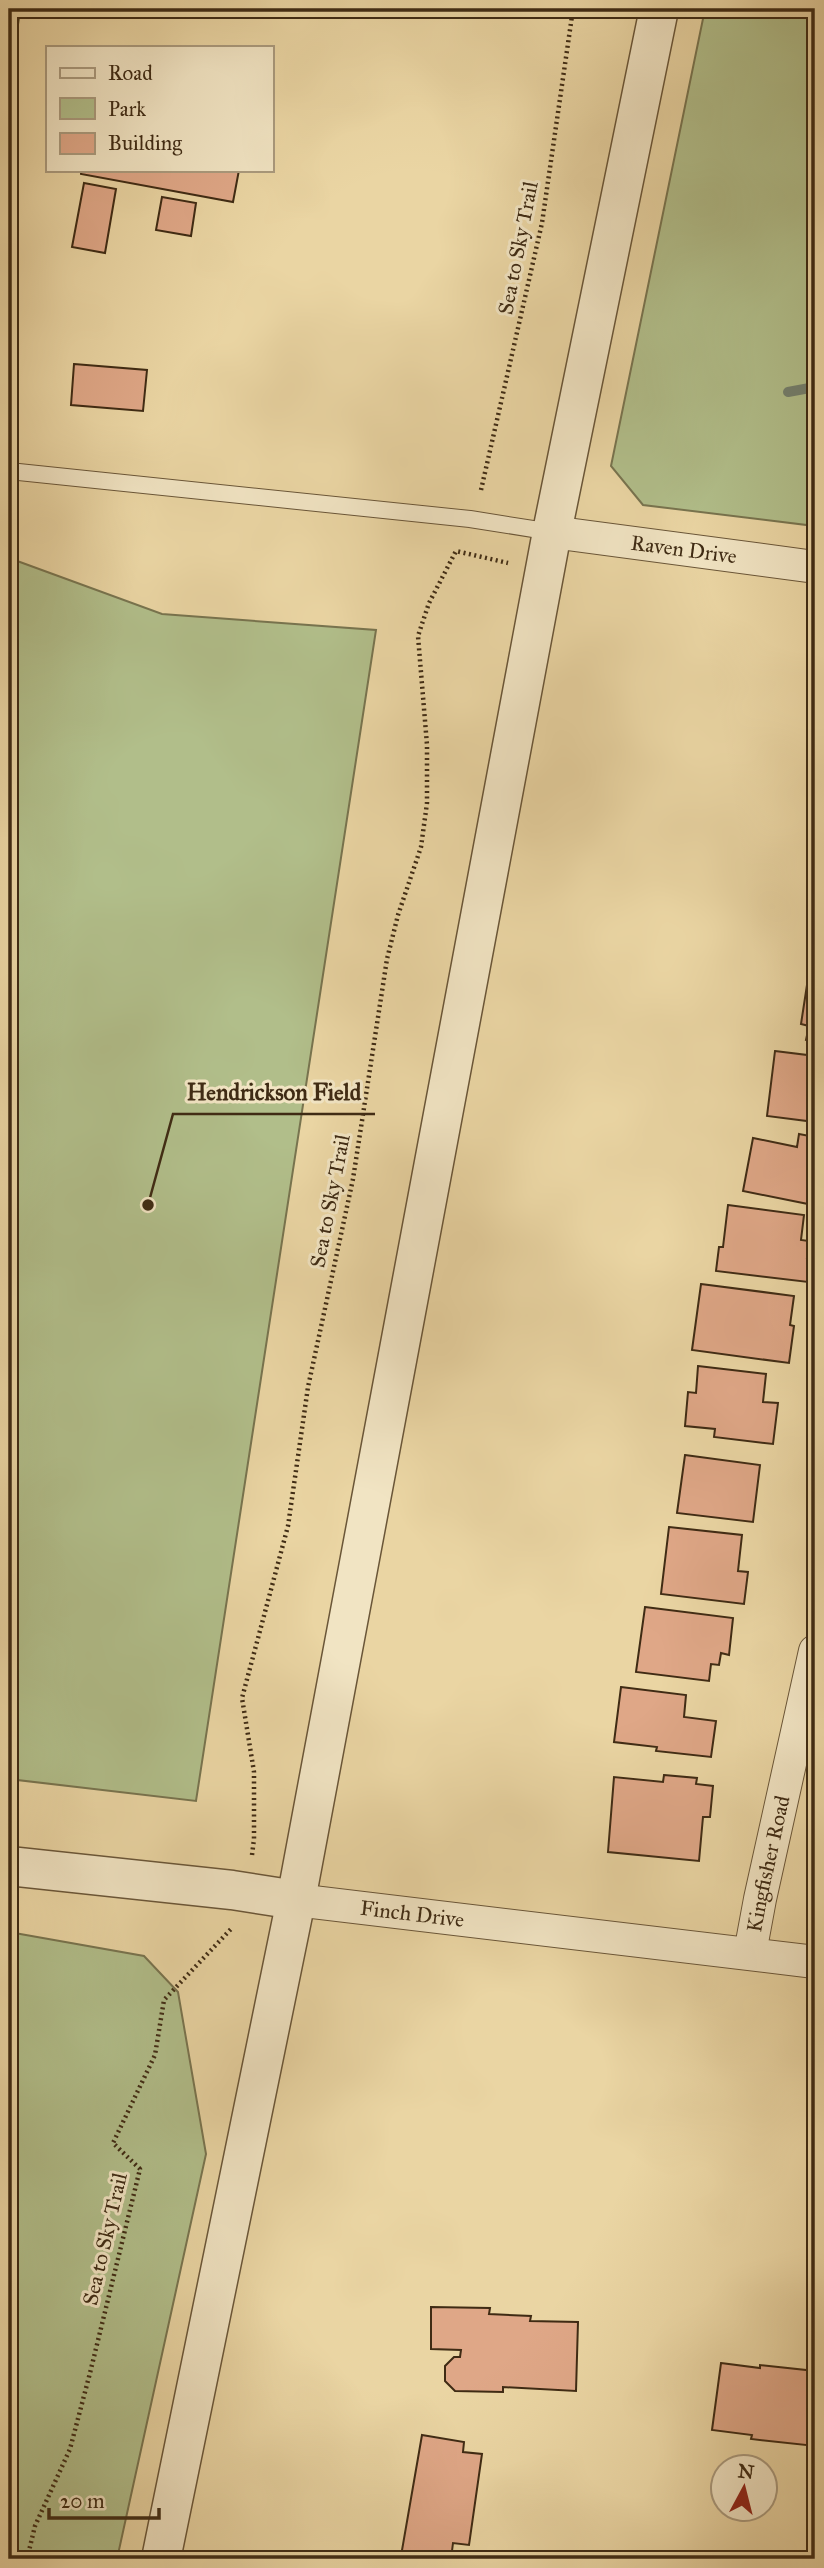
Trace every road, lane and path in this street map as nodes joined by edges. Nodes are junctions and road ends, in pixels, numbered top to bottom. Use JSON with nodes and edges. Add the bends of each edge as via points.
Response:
{"nodes":[{"id":1,"x":573,"y":9,"type":"edge"},
{"id":2,"x":659,"y":9,"type":"edge"},
{"id":3,"x":9,"y":471,"type":"edge"},
{"id":4,"x":481,"y":491,"type":"dead end"},
{"id":5,"x":552,"y":532,"type":"junction"},
{"id":6,"x":521,"y":566,"type":"dead end"},
{"id":7,"x":815,"y":567,"type":"edge"},
{"id":8,"x":815,"y":1651,"type":"edge"},
{"id":9,"x":250,"y":1862,"type":"dead end"},
{"id":10,"x":9,"y":1866,"type":"edge"},
{"id":11,"x":296,"y":1900,"type":"junction"},
{"id":12,"x":238,"y":1921,"type":"dead end"},
{"id":13,"x":750,"y":1953,"type":"junction"},
{"id":14,"x":815,"y":1962,"type":"edge"},
{"id":15,"x":27,"y":2559,"type":"edge"},
{"id":16,"x":161,"y":2559,"type":"edge"}],
"edges":[{"from":1,"to":4,"type":"path","name":"Sea to Sky Trail","via":[[542,223]]},
{"from":2,"to":5,"type":"street"},
{"from":3,"to":5,"type":"lane","via":[[470,519]]},
{"from":5,"to":7,"type":"street","name":"Raven Drive"},
{"from":5,"to":11,"type":"street"},
{"from":6,"to":9,"type":"path","name":"Sea to Sky Trail","via":[[456,551],[418,636],[427,745],[421,847],[387,959],[353,1178],[307,1387],[288,1526],[242,1698],[254,1772]]},
{"from":8,"to":13,"type":"street","name":"Kingfisher Road"},
{"from":10,"to":11,"type":"street","name":"Finch Drive"},
{"from":11,"to":13,"type":"street","name":"Finch Drive"},
{"from":11,"to":16,"type":"street"},
{"from":12,"to":15,"type":"path","name":"Sea to Sky Trail","via":[[164,2000],[155,2055],[113,2143],[139,2169],[70,2449],[35,2526]]},
{"from":13,"to":14,"type":"street","name":"Finch Drive"}]}
